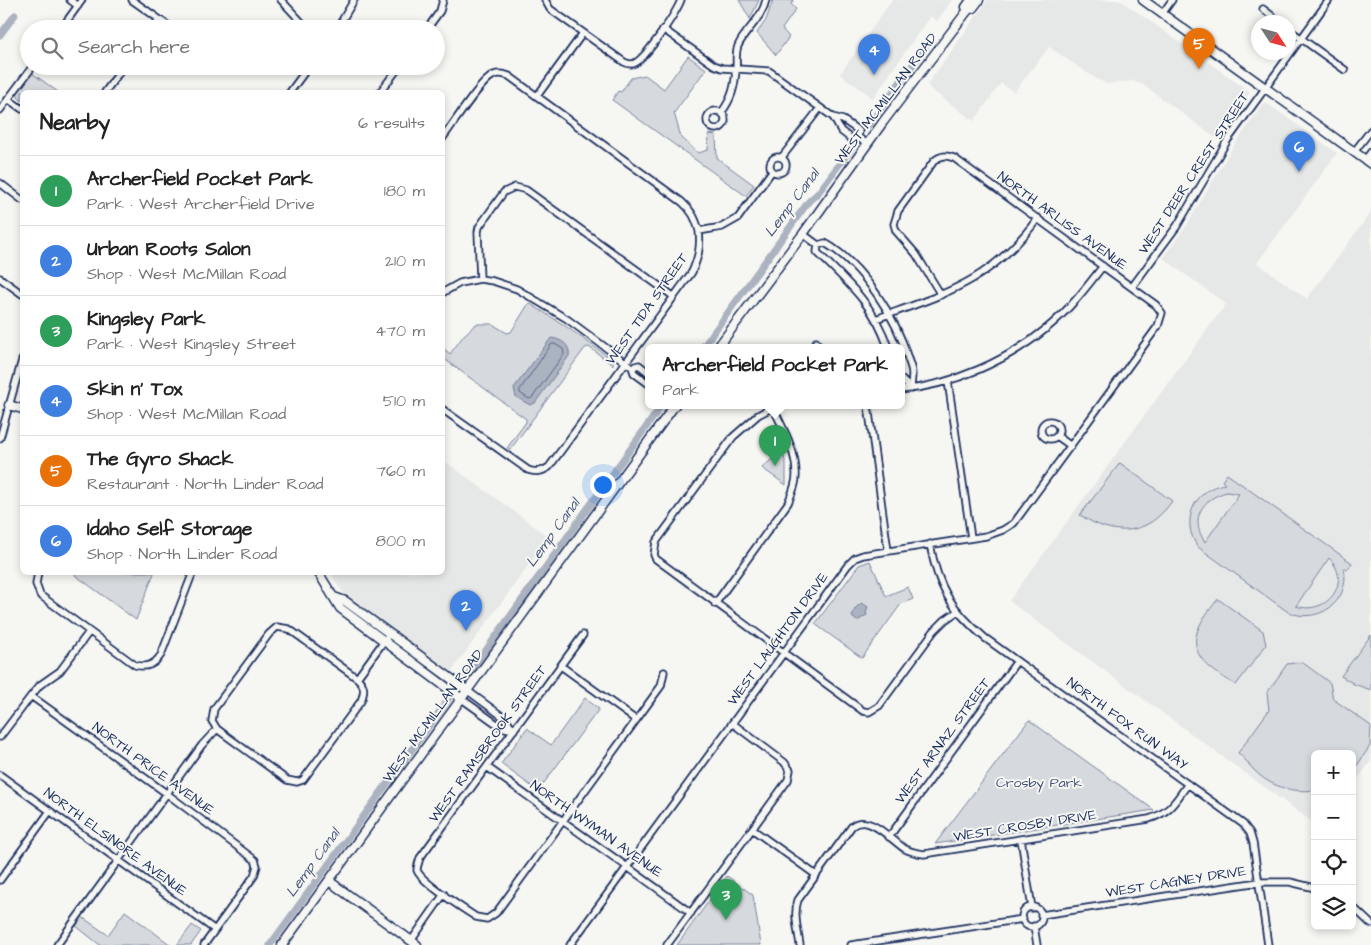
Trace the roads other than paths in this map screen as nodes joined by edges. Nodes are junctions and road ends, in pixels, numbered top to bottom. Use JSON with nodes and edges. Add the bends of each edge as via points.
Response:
{"nodes":[{"id":1,"x":70,"y":0,"type":"edge"},
{"id":2,"x":132,"y":0,"type":"edge"},
{"id":3,"x":281,"y":0,"type":"edge"},
{"id":4,"x":354,"y":0,"type":"edge"},
{"id":5,"x":443,"y":0,"type":"edge"},
{"id":6,"x":681,"y":0,"type":"edge"},
{"id":7,"x":766,"y":0,"type":"edge"},
{"id":8,"x":971,"y":0,"type":"edge"},
{"id":9,"x":979,"y":0,"type":"edge"},
{"id":10,"x":1144,"y":0,"type":"edge"},
{"id":11,"x":1172,"y":0,"type":"edge"},
{"id":12,"x":1329,"y":0,"type":"edge"},
{"id":13,"x":545,"y":1,"type":"edge"},
{"id":14,"x":80,"y":3,"type":"edge"},
{"id":15,"x":1263,"y":9,"type":"dead end"},
{"id":16,"x":968,"y":10,"type":"junction"},
{"id":17,"x":1162,"y":14,"type":"junction"},
{"id":18,"x":1271,"y":15,"type":"edge"},
{"id":19,"x":159,"y":19,"type":"edge"},
{"id":20,"x":68,"y":20,"type":"edge"},
{"id":21,"x":298,"y":20,"type":"edge"},
{"id":22,"x":342,"y":20,"type":"edge"},
{"id":23,"x":434,"y":20,"type":"edge"},
{"id":24,"x":663,"y":29,"type":"junction"},
{"id":25,"x":583,"y":33,"type":"junction"},
{"id":26,"x":1296,"y":35,"type":"edge"},
{"id":27,"x":1301,"y":38,"type":"junction"},
{"id":28,"x":736,"y":68,"type":"junction"},
{"id":29,"x":1345,"y":70,"type":"dead end"},
{"id":30,"x":26,"y":75,"type":"edge"},
{"id":31,"x":117,"y":75,"type":"edge"},
{"id":32,"x":302,"y":75,"type":"edge"},
{"id":33,"x":393,"y":75,"type":"edge"},
{"id":34,"x":1265,"y":88,"type":"junction"},
{"id":35,"x":106,"y":90,"type":"edge"},
{"id":36,"x":291,"y":90,"type":"edge"},
{"id":37,"x":382,"y":90,"type":"edge"},
{"id":38,"x":537,"y":96,"type":"junction"},
{"id":39,"x":8,"y":99,"type":"junction"},
{"id":40,"x":20,"y":108,"type":"edge"},
{"id":41,"x":820,"y":108,"type":"junction"},
{"id":42,"x":0,"y":110,"type":"edge"},
{"id":43,"x":721,"y":112,"type":"dead end"},
{"id":44,"x":833,"y":117,"type":"junction"},
{"id":45,"x":1371,"y":130,"type":"edge"},
{"id":46,"x":445,"y":135,"type":"edge"},
{"id":47,"x":858,"y":137,"type":"junction"},
{"id":48,"x":867,"y":144,"type":"junction"},
{"id":49,"x":1354,"y":152,"type":"junction"},
{"id":50,"x":1371,"y":152,"type":"edge"},
{"id":51,"x":782,"y":158,"type":"junction"},
{"id":52,"x":1368,"y":162,"type":"edge"},
{"id":53,"x":772,"y":171,"type":"junction"},
{"id":54,"x":0,"y":183,"type":"edge"},
{"id":55,"x":20,"y":198,"type":"edge"},
{"id":56,"x":1038,"y":218,"type":"junction"},
{"id":57,"x":699,"y":231,"type":"junction"},
{"id":58,"x":803,"y":234,"type":"junction"},
{"id":59,"x":818,"y":245,"type":"junction"},
{"id":60,"x":1103,"y":266,"type":"junction"},
{"id":61,"x":0,"y":278,"type":"edge"},
{"id":62,"x":480,"y":279,"type":"junction"},
{"id":63,"x":1132,"y":287,"type":"junction"},
{"id":64,"x":445,"y":291,"type":"edge"},
{"id":65,"x":20,"y":293,"type":"edge"},
{"id":66,"x":673,"y":296,"type":"junction"},
{"id":67,"x":942,"y":296,"type":"junction"},
{"id":68,"x":1162,"y":313,"type":"joint"},
{"id":69,"x":889,"y":314,"type":"junction"},
{"id":70,"x":876,"y":319,"type":"junction"},
{"id":71,"x":720,"y":344,"type":"edge"},
{"id":72,"x":887,"y":344,"type":"edge"},
{"id":73,"x":903,"y":344,"type":"edge"},
{"id":74,"x":905,"y":349,"type":"edge"},
{"id":75,"x":626,"y":362,"type":"junction"},
{"id":76,"x":20,"y":367,"type":"edge"},
{"id":77,"x":632,"y":367,"type":"junction"},
{"id":78,"x":645,"y":370,"type":"edge"},
{"id":79,"x":645,"y":381,"type":"edge"},
{"id":80,"x":948,"y":381,"type":"junction"},
{"id":81,"x":905,"y":383,"type":"edge"},
{"id":82,"x":911,"y":389,"type":"junction"},
{"id":83,"x":905,"y":390,"type":"edge"},
{"id":84,"x":9,"y":405,"type":"junction"},
{"id":85,"x":20,"y":408,"type":"edge"},
{"id":86,"x":672,"y":409,"type":"edge"},
{"id":87,"x":770,"y":409,"type":"edge"},
{"id":88,"x":776,"y":409,"type":"edge"},
{"id":89,"x":869,"y":409,"type":"edge"},
{"id":90,"x":445,"y":411,"type":"edge"},
{"id":91,"x":1057,"y":436,"type":"dead end"},
{"id":92,"x":0,"y":438,"type":"edge"},
{"id":93,"x":1071,"y":446,"type":"junction"},
{"id":94,"x":971,"y":538,"type":"junction"},
{"id":95,"x":930,"y":544,"type":"junction"},
{"id":96,"x":888,"y":551,"type":"junction"},
{"id":97,"x":38,"y":575,"type":"edge"},
{"id":98,"x":192,"y":575,"type":"edge"},
{"id":99,"x":320,"y":575,"type":"edge"},
{"id":100,"x":334,"y":597,"type":"junction"},
{"id":101,"x":715,"y":604,"type":"junction"},
{"id":102,"x":958,"y":611,"type":"junction"},
{"id":103,"x":89,"y":632,"type":"junction"},
{"id":104,"x":389,"y":634,"type":"junction"},
{"id":105,"x":583,"y":635,"type":"dead end"},
{"id":106,"x":384,"y":641,"type":"junction"},
{"id":107,"x":783,"y":653,"type":"junction"},
{"id":108,"x":1017,"y":661,"type":"junction"},
{"id":109,"x":560,"y":666,"type":"junction"},
{"id":110,"x":664,"y":672,"type":"dead end"},
{"id":111,"x":357,"y":678,"type":"junction"},
{"id":112,"x":468,"y":690,"type":"junction"},
{"id":113,"x":31,"y":696,"type":"junction"},
{"id":114,"x":462,"y":699,"type":"junction"},
{"id":115,"x":636,"y":720,"type":"junction"},
{"id":116,"x":732,"y":723,"type":"junction"},
{"id":117,"x":217,"y":729,"type":"junction"},
{"id":118,"x":514,"y":730,"type":"junction"},
{"id":119,"x":0,"y":737,"type":"edge"},
{"id":120,"x":487,"y":767,"type":"junction"},
{"id":121,"x":0,"y":775,"type":"edge"},
{"id":122,"x":1188,"y":784,"type":"junction"},
{"id":123,"x":166,"y":793,"type":"junction"},
{"id":124,"x":50,"y":812,"type":"junction"},
{"id":125,"x":563,"y":822,"type":"junction"},
{"id":126,"x":752,"y":829,"type":"junction"},
{"id":127,"x":889,"y":837,"type":"junction"},
{"id":128,"x":1021,"y":839,"type":"junction"},
{"id":129,"x":118,"y":860,"type":"junction"},
{"id":130,"x":627,"y":866,"type":"junction"},
{"id":131,"x":816,"y":875,"type":"junction"},
{"id":132,"x":0,"y":880,"type":"edge"},
{"id":133,"x":328,"y":881,"type":"junction"},
{"id":134,"x":1259,"y":882,"type":"junction"},
{"id":135,"x":1311,"y":887,"type":"edge"},
{"id":136,"x":444,"y":894,"type":"junction"},
{"id":137,"x":1032,"y":908,"type":"junction"},
{"id":138,"x":1356,"y":910,"type":"edge"},
{"id":139,"x":691,"y":913,"type":"junction"},
{"id":140,"x":1042,"y":915,"type":"junction"},
{"id":141,"x":1022,"y":919,"type":"junction"},
{"id":142,"x":1371,"y":924,"type":"edge"},
{"id":143,"x":1034,"y":926,"type":"junction"},
{"id":144,"x":215,"y":930,"type":"junction"},
{"id":145,"x":414,"y":943,"type":"edge"},
{"id":146,"x":57,"y":945,"type":"edge"},
{"id":147,"x":204,"y":945,"type":"edge"},
{"id":148,"x":282,"y":945,"type":"edge"},
{"id":149,"x":570,"y":945,"type":"edge"},
{"id":150,"x":668,"y":945,"type":"edge"},
{"id":151,"x":800,"y":945,"type":"edge"},
{"id":152,"x":851,"y":945,"type":"edge"},
{"id":153,"x":1037,"y":945,"type":"edge"},
{"id":154,"x":1268,"y":945,"type":"edge"}],
"edges":[{"from":1,"to":14,"type":"street"},
{"from":2,"to":19,"type":"street"},
{"from":3,"to":21,"type":"street"},
{"from":4,"to":22,"type":"street"},
{"from":5,"to":23,"type":"street"},
{"from":6,"to":24,"type":"street"},
{"from":7,"to":28,"type":"street","via":[[759,18],[739,45]]},
{"from":8,"to":16,"type":"main road","name":"WEST MCMILLAN ROAD","via":[[966,7]]},
{"from":9,"to":16,"type":"main road","name":"WEST MCMILLAN ROAD"},
{"from":10,"to":17,"type":"main road"},
{"from":11,"to":17,"type":"street"},
{"from":12,"to":27,"type":"street","name":"WEST DEER CREST STREET"},
{"from":13,"to":25,"type":"street","via":[[550,9]]},
{"from":14,"to":20,"type":"street"},
{"from":15,"to":18,"type":"street"},
{"from":16,"to":48,"type":"main road","name":"WEST MCMILLAN ROAD"},
{"from":17,"to":34,"type":"main road"},
{"from":24,"to":25,"type":"street","via":[[634,64],[624,62]]},
{"from":24,"to":28,"type":"street","via":[[714,65]]},
{"from":25,"to":38,"type":"street"},
{"from":26,"to":27,"type":"street"},
{"from":27,"to":29,"type":"street"},
{"from":27,"to":34,"type":"street","name":"WEST DEER CREST STREET"},
{"from":28,"to":41,"type":"street","via":[[769,71]]},
{"from":28,"to":43,"type":"street","via":[[733,94]]},
{"from":30,"to":39,"type":"street"},
{"from":31,"to":35,"type":"street"},
{"from":32,"to":36,"type":"street"},
{"from":33,"to":37,"type":"street"},
{"from":34,"to":49,"type":"main road"},
{"from":34,"to":63,"type":"street","name":"WEST DEER CREST STREET","via":[[1227,141],[1177,226]]},
{"from":38,"to":46,"type":"street","via":[[509,76],[497,74],[486,80]]},
{"from":38,"to":57,"type":"street","via":[[682,202],[696,219]]},
{"from":39,"to":40,"type":"street"},
{"from":39,"to":42,"type":"street"},
{"from":41,"to":44,"type":"street"},
{"from":41,"to":51,"type":"street"},
{"from":44,"to":47,"type":"street","via":[[859,131]]},
{"from":44,"to":47,"type":"street","via":[[847,136],[854,141]]},
{"from":45,"to":49,"type":"street"},
{"from":47,"to":48,"type":"street"},
{"from":48,"to":58,"type":"main road","name":"WEST MCMILLAN ROAD"},
{"from":49,"to":52,"type":"main road"},
{"from":50,"to":52,"type":"street"},
{"from":51,"to":53,"type":"street","via":[[772,158],[769,166]]},
{"from":51,"to":53,"type":"street","via":[[786,164],[784,170]]},
{"from":53,"to":57,"type":"street","via":[[738,218],[722,227]]},
{"from":54,"to":55,"type":"street"},
{"from":56,"to":60,"type":"street","name":"NORTH ARLISS AVENUE"},
{"from":56,"to":67,"type":"street","via":[[1025,236],[995,264]]},
{"from":56,"to":67,"type":"street","name":"NORTH ARLISS AVENUE","via":[[954,158],[943,156],[934,161],[898,211],[894,224]]},
{"from":57,"to":66,"type":"street","name":"WEST TIDA STREET","via":[[699,257]]},
{"from":58,"to":59,"type":"street"},
{"from":58,"to":71,"type":"main road","name":"WEST MCMILLAN ROAD"},
{"from":59,"to":69,"type":"street","via":[[825,243],[834,248],[872,288]]},
{"from":59,"to":70,"type":"street","via":[[818,252],[846,278]]},
{"from":60,"to":63,"type":"street","name":"NORTH ARLISS AVENUE"},
{"from":60,"to":80,"type":"street","via":[[1047,328],[986,366]]},
{"from":61,"to":65,"type":"street"},
{"from":62,"to":64,"type":"street","via":[[460,283]]},
{"from":62,"to":66,"type":"street","via":[[479,227],[504,192],[515,186],[526,190]]},
{"from":62,"to":75,"type":"street","via":[[517,289],[567,319]]},
{"from":63,"to":68,"type":"street","name":"NORTH ARLISS AVENUE","via":[[1156,304]]},
{"from":66,"to":75,"type":"street","name":"WEST TIDA STREET"},
{"from":67,"to":69,"type":"street"},
{"from":68,"to":93,"type":"street","name":"WEST LAUGHTON DRIVE","via":[[1158,326]]},
{"from":69,"to":70,"type":"street"},
{"from":69,"to":73,"type":"street"},
{"from":70,"to":72,"type":"street"},
{"from":74,"to":82,"type":"street","via":[[912,373]]},
{"from":75,"to":77,"type":"street"},
{"from":75,"to":90,"type":"street","name":"WEST TIDA STREET","via":[[544,471],[528,470]]},
{"from":76,"to":84,"type":"street"},
{"from":77,"to":78,"type":"street","via":[[639,365]]},
{"from":77,"to":79,"type":"street","via":[[634,373]]},
{"from":80,"to":82,"type":"street"},
{"from":80,"to":94,"type":"street"},
{"from":81,"to":82,"type":"street"},
{"from":82,"to":83,"type":"street"},
{"from":84,"to":85,"type":"main road"},
{"from":84,"to":92,"type":"street"},
{"from":86,"to":112,"type":"main road","name":"WEST MCMILLAN ROAD"},
{"from":87,"to":101,"type":"street","via":[[733,436],[656,542],[654,555],[660,563]]},
{"from":88,"to":101,"type":"street","via":[[794,458],[794,489],[788,503]]},
{"from":89,"to":96,"type":"street"},
{"from":91,"to":93,"type":"street"},
{"from":93,"to":94,"type":"street","name":"WEST LAUGHTON DRIVE","via":[[1014,523],[1003,530]]},
{"from":94,"to":95,"type":"street","name":"WEST LAUGHTON DRIVE"},
{"from":95,"to":96,"type":"street","name":"WEST LAUGHTON DRIVE"},
{"from":95,"to":102,"type":"street","name":"NORTH FOX RUN WAY","via":[[942,587]]},
{"from":96,"to":107,"type":"street","name":"WEST LAUGHTON DRIVE","via":[[863,555],[852,562]]},
{"from":97,"to":103,"type":"street","via":[[36,589],[45,599]]},
{"from":98,"to":103,"type":"street","via":[[161,656],[149,666],[135,665]]},
{"from":99,"to":100,"type":"main road"},
{"from":100,"to":104,"type":"main road","via":[[345,601]]},
{"from":100,"to":106,"type":"main road","via":[[340,608]]},
{"from":101,"to":107,"type":"street"},
{"from":102,"to":107,"type":"street","via":[[934,631],[879,706],[869,712],[858,708]]},
{"from":102,"to":108,"type":"street","name":"NORTH FOX RUN WAY","via":[[974,629]]},
{"from":103,"to":113,"type":"street","via":[[60,671]]},
{"from":104,"to":106,"type":"street"},
{"from":104,"to":112,"type":"main road"},
{"from":105,"to":109,"type":"street","name":"WEST RAMSBROOK STREET"},
{"from":106,"to":111,"type":"street"},
{"from":106,"to":114,"type":"main road"},
{"from":107,"to":116,"type":"street","name":"WEST LAUGHTON DRIVE"},
{"from":108,"to":122,"type":"street","name":"NORTH FOX RUN WAY"},
{"from":108,"to":127,"type":"street","name":"WEST ARNAZ STREET"},
{"from":109,"to":115,"type":"street"},
{"from":109,"to":118,"type":"street","name":"WEST RAMSBROOK STREET"},
{"from":110,"to":115,"type":"street","via":[[661,686]]},
{"from":111,"to":117,"type":"street","via":[[289,628],[277,627],[214,709],[212,720]]},
{"from":111,"to":117,"type":"street","via":[[364,687],[361,701],[307,776],[297,782],[286,780]]},
{"from":112,"to":114,"type":"main road","name":"WEST MCMILLAN ROAD"},
{"from":112,"to":118,"type":"street","via":[[506,719]]},
{"from":113,"to":119,"type":"street"},
{"from":113,"to":123,"type":"street","name":"NORTH PRICE AVENUE"},
{"from":114,"to":118,"type":"street","via":[[501,727]]},
{"from":114,"to":133,"type":"main road","name":"WEST MCMILLAN ROAD"},
{"from":115,"to":125,"type":"street"},
{"from":116,"to":126,"type":"street","via":[[790,770],[788,780]]},
{"from":116,"to":130,"type":"street","name":"WEST LAUGHTON DRIVE"},
{"from":117,"to":123,"type":"street"},
{"from":118,"to":120,"type":"street","name":"WEST RAMSBROOK STREET"},
{"from":120,"to":125,"type":"street","name":"NORTH WYMAN AVENUE"},
{"from":120,"to":136,"type":"street","name":"WEST RAMSBROOK STREET","via":[[420,858],[417,870],[423,879]]},
{"from":121,"to":124,"type":"street","name":"NORTH ELSINORE AVENUE"},
{"from":122,"to":128,"type":"street","name":"WEST CROSBY DRIVE","via":[[1170,808],[1149,820]]},
{"from":122,"to":134,"type":"street","name":"NORTH FOX RUN WAY","via":[[1243,824],[1250,833]]},
{"from":123,"to":129,"type":"street"},
{"from":123,"to":144,"type":"street","name":"NORTH PRICE AVENUE","via":[[255,860],[254,876]]},
{"from":124,"to":129,"type":"street","name":"NORTH ELSINORE AVENUE"},
{"from":124,"to":132,"type":"street"},
{"from":125,"to":130,"type":"street","name":"NORTH WYMAN AVENUE"},
{"from":125,"to":136,"type":"street","via":[[496,913],[487,919],[476,918]]},
{"from":126,"to":131,"type":"street"},
{"from":126,"to":139,"type":"street"},
{"from":127,"to":128,"type":"street","name":"WEST CROSBY DRIVE","via":[[914,853],[924,854]]},
{"from":127,"to":131,"type":"street","name":"WEST CROSBY DRIVE","via":[[869,823],[860,822],[852,826]]},
{"from":128,"to":137,"type":"street"},
{"from":129,"to":144,"type":"street","name":"NORTH ELSINORE AVENUE"},
{"from":129,"to":146,"type":"street"},
{"from":130,"to":139,"type":"street","name":"NORTH WYMAN AVENUE"},
{"from":130,"to":149,"type":"street","name":"WEST LAUGHTON DRIVE"},
{"from":131,"to":151,"type":"street","via":[[795,907]]},
{"from":133,"to":145,"type":"main road"},
{"from":133,"to":148,"type":"main road","name":"WEST MCMILLAN ROAD"},
{"from":134,"to":135,"type":"street","name":"WEST CAGNEY DRIVE","via":[[1290,882]]},
{"from":134,"to":140,"type":"street","name":"WEST CAGNEY DRIVE"},
{"from":134,"to":154,"type":"street","name":"NORTH FOX RUN WAY"},
{"from":136,"to":145,"type":"street"},
{"from":137,"to":140,"type":"street"},
{"from":137,"to":141,"type":"street","via":[[1024,912]]},
{"from":138,"to":142,"type":"street"},
{"from":139,"to":150,"type":"street"},
{"from":140,"to":143,"type":"street"},
{"from":141,"to":143,"type":"street","via":[[1027,925]]},
{"from":141,"to":152,"type":"street"},
{"from":143,"to":153,"type":"street"},
{"from":144,"to":147,"type":"street"}]}
